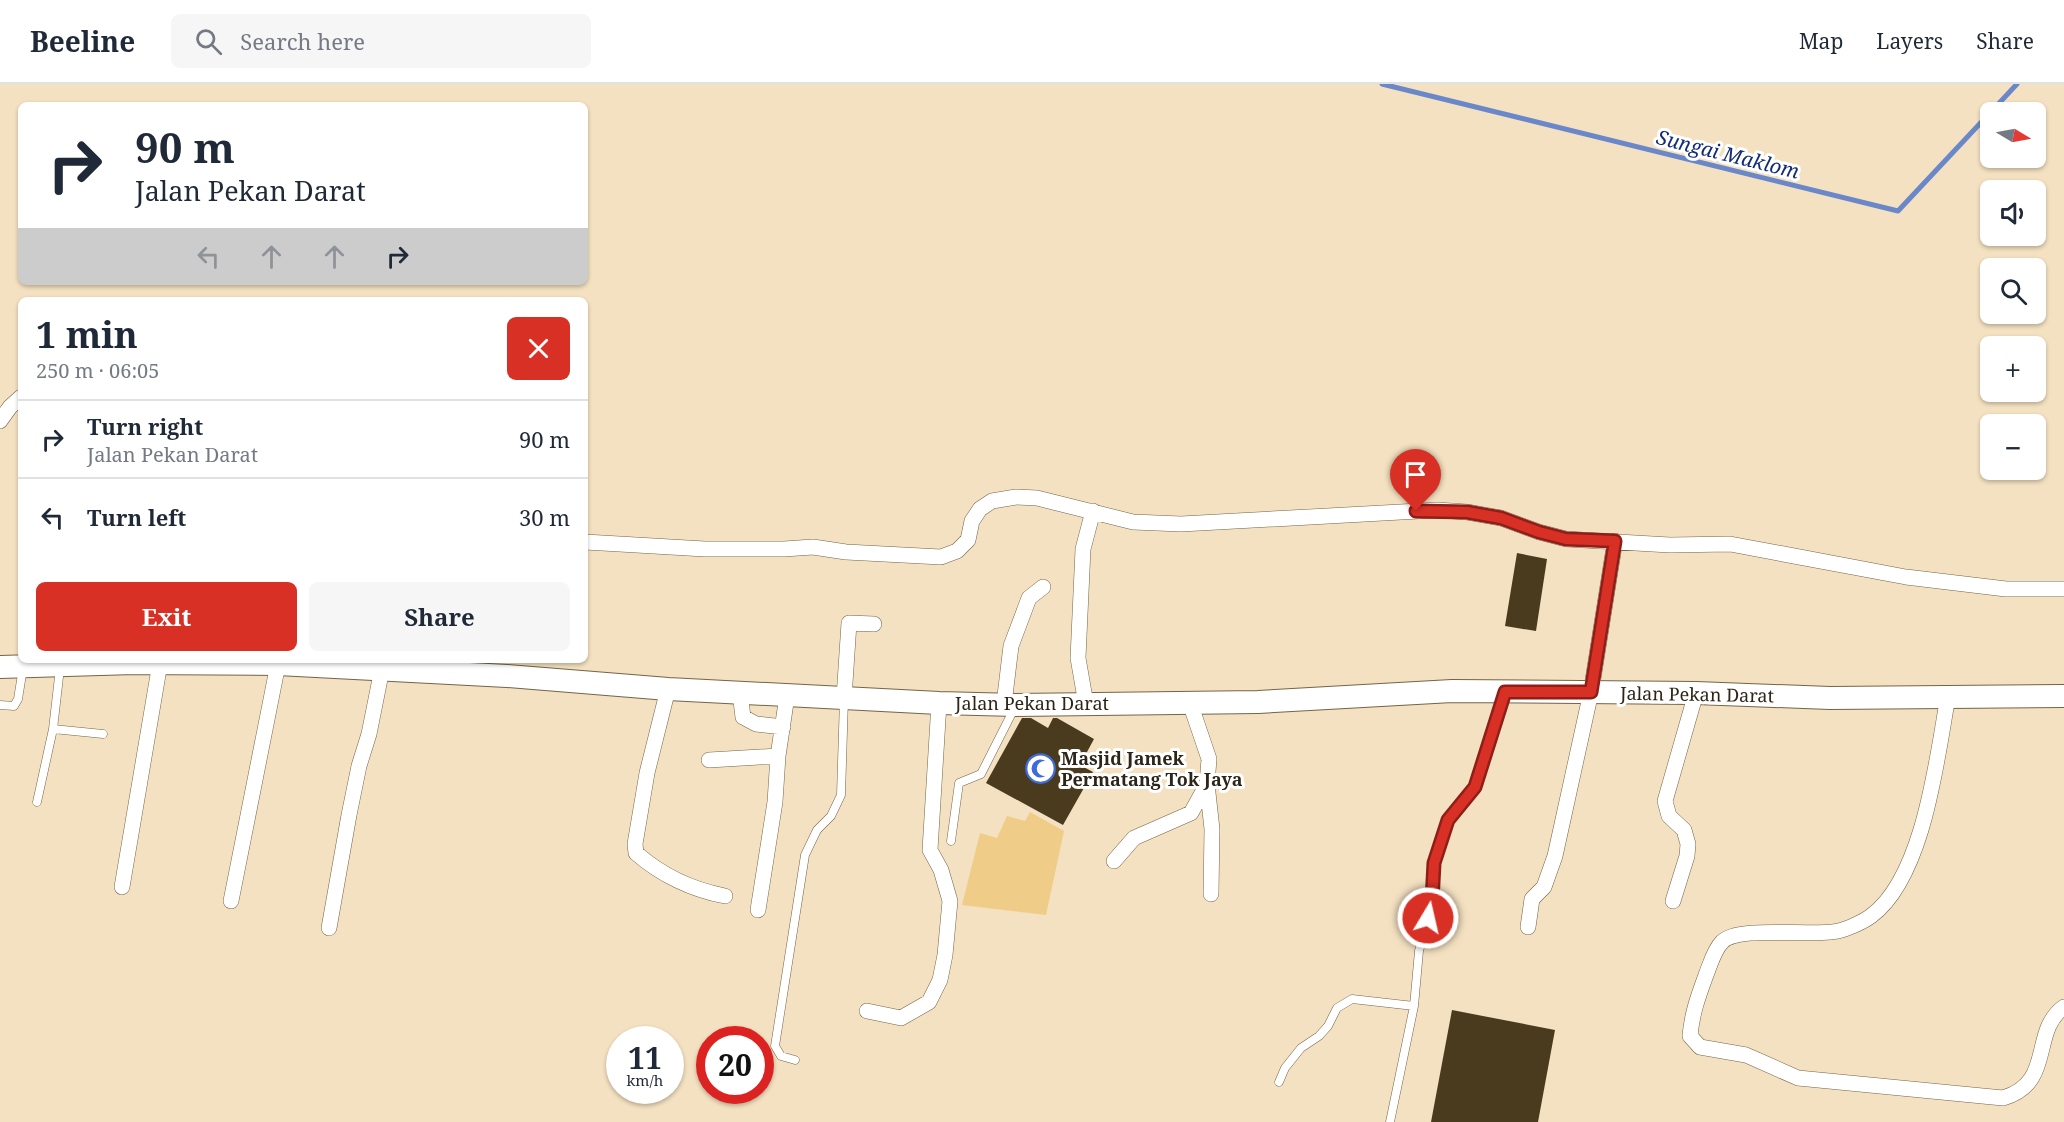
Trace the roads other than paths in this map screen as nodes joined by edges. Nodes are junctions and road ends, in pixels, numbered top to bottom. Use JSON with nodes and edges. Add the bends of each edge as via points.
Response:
{"nodes":[{"id":1,"x":18,"y":400,"type":"edge"},
{"id":2,"x":0,"y":421,"type":"edge"},
{"id":3,"x":1093,"y":511,"type":"junction"},
{"id":4,"x":1615,"y":541,"type":"junction"},
{"id":5,"x":588,"y":542,"type":"edge"},
{"id":6,"x":1043,"y":588,"type":"dead end"},
{"id":7,"x":2064,"y":588,"type":"edge"},
{"id":8,"x":874,"y":624,"type":"dead end"},
{"id":9,"x":160,"y":663,"type":"junction"},
{"id":10,"x":278,"y":664,"type":"junction"},
{"id":11,"x":60,"y":665,"type":"junction"},
{"id":12,"x":0,"y":667,"type":"edge"},
{"id":13,"x":23,"y":667,"type":"junction"},
{"id":14,"x":382,"y":669,"type":"junction"},
{"id":15,"x":668,"y":689,"type":"junction"},
{"id":16,"x":1505,"y":692,"type":"junction"},
{"id":17,"x":1591,"y":692,"type":"junction"},
{"id":18,"x":740,"y":693,"type":"junction"},
{"id":19,"x":1696,"y":693,"type":"junction"},
{"id":20,"x":787,"y":696,"type":"junction"},
{"id":21,"x":1948,"y":696,"type":"junction"},
{"id":22,"x":2064,"y":696,"type":"edge"},
{"id":23,"x":844,"y":698,"type":"junction"},
{"id":24,"x":939,"y":703,"type":"junction"},
{"id":25,"x":1190,"y":703,"type":"junction"},
{"id":26,"x":1086,"y":704,"type":"junction"},
{"id":27,"x":0,"y":705,"type":"edge"},
{"id":28,"x":1010,"y":705,"type":"junction"},
{"id":29,"x":783,"y":727,"type":"junction"},
{"id":30,"x":53,"y":729,"type":"junction"},
{"id":31,"x":103,"y":734,"type":"dead end"},
{"id":32,"x":778,"y":756,"type":"junction"},
{"id":33,"x":709,"y":760,"type":"dead end"},
{"id":34,"x":1207,"y":784,"type":"junction"},
{"id":35,"x":36,"y":802,"type":"dead end"},
{"id":36,"x":951,"y":841,"type":"dead end"},
{"id":37,"x":1114,"y":861,"type":"dead end"},
{"id":38,"x":122,"y":887,"type":"dead end"},
{"id":39,"x":1211,"y":894,"type":"dead end"},
{"id":40,"x":725,"y":896,"type":"dead end"},
{"id":41,"x":231,"y":901,"type":"dead end"},
{"id":42,"x":1673,"y":901,"type":"dead end"},
{"id":43,"x":758,"y":910,"type":"dead end"},
{"id":44,"x":1528,"y":927,"type":"dead end"},
{"id":45,"x":329,"y":928,"type":"dead end"},
{"id":46,"x":1414,"y":1006,"type":"junction"},
{"id":47,"x":2064,"y":1007,"type":"edge"},
{"id":48,"x":867,"y":1011,"type":"dead end"},
{"id":49,"x":795,"y":1060,"type":"dead end"},
{"id":50,"x":1279,"y":1082,"type":"dead end"},
{"id":51,"x":1390,"y":1122,"type":"edge"}],
"edges":[{"from":1,"to":2,"type":"street"},
{"from":3,"to":4,"type":"street","via":[[1133,522],[1181,524],[1437,510],[1501,518],[1566,539]]},
{"from":3,"to":5,"type":"street","via":[[1037,498],[992,501],[972,521],[968,540],[957,551],[941,557],[813,547],[705,549]]},
{"from":3,"to":26,"type":"street","via":[[1083,549],[1078,658]]},
{"from":4,"to":7,"type":"street","via":[[1730,544],[1906,577],[2006,589]]},
{"from":4,"to":17,"type":"street"},
{"from":6,"to":28,"type":"street","via":[[1029,598],[1011,646]]},
{"from":8,"to":23,"type":"street","via":[[849,623]]},
{"from":9,"to":10,"type":"main road","name":"Jalan Pekan Darat"},
{"from":9,"to":11,"type":"main road","name":"Jalan Pekan Darat"},
{"from":9,"to":38,"type":"street"},
{"from":10,"to":14,"type":"main road","name":"Jalan Pekan Darat"},
{"from":10,"to":41,"type":"street"},
{"from":11,"to":13,"type":"main road","name":"Jalan Pekan Darat"},
{"from":11,"to":30,"type":"lane"},
{"from":12,"to":13,"type":"main road","name":"Jalan Pekan Darat"},
{"from":13,"to":27,"type":"lane","via":[[14,706]]},
{"from":14,"to":15,"type":"main road","name":"Jalan Pekan Darat"},
{"from":14,"to":45,"type":"street","via":[[359,766]]},
{"from":15,"to":18,"type":"main road","name":"Jalan Pekan Darat"},
{"from":15,"to":40,"type":"street","via":[[647,773],[636,853],[699,890]]},
{"from":16,"to":17,"type":"main road","name":"Jalan Pekan Darat"},
{"from":16,"to":25,"type":"main road","name":"Jalan Pekan Darat"},
{"from":16,"to":46,"type":"lane","via":[[1475,787],[1448,820],[1434,863],[1432,901],[1419,951]]},
{"from":17,"to":19,"type":"main road","name":"Jalan Pekan Darat"},
{"from":17,"to":44,"type":"street","via":[[1555,856],[1544,887],[1532,899]]},
{"from":18,"to":20,"type":"main road","name":"Jalan Pekan Darat"},
{"from":18,"to":29,"type":"street","via":[[743,717],[756,724]]},
{"from":19,"to":21,"type":"main road","name":"Jalan Pekan Darat","via":[[1830,698]]},
{"from":19,"to":42,"type":"street","via":[[1665,801],[1669,816],[1684,830],[1688,844]]},
{"from":20,"to":23,"type":"main road","name":"Jalan Pekan Darat"},
{"from":20,"to":29,"type":"street"},
{"from":21,"to":22,"type":"main road","name":"Jalan Pekan Darat"},
{"from":21,"to":47,"type":"street","via":[[1919,839],[1894,892],[1871,916],[1838,931],[1740,933],[1722,942],[1692,1014],[1690,1036],[1700,1047],[1746,1055],[1798,1078],[2003,1098],[2017,1094],[2030,1083],[2054,1017]]},
{"from":23,"to":24,"type":"main road","name":"Jalan Pekan Darat"},
{"from":23,"to":49,"type":"lane","via":[[841,795],[805,855],[775,1046],[781,1056]]},
{"from":24,"to":28,"type":"main road","name":"Jalan Pekan Darat"},
{"from":24,"to":48,"type":"street","via":[[930,850],[950,901],[940,980],[928,1002],[901,1018]]},
{"from":25,"to":26,"type":"main road","name":"Jalan Pekan Darat"},
{"from":25,"to":34,"type":"street","via":[[1209,759]]},
{"from":26,"to":28,"type":"main road","name":"Jalan Pekan Darat"},
{"from":28,"to":36,"type":"lane","via":[[981,774],[959,783]]},
{"from":29,"to":32,"type":"street"},
{"from":30,"to":31,"type":"lane"},
{"from":30,"to":35,"type":"lane"},
{"from":32,"to":33,"type":"street"},
{"from":32,"to":43,"type":"street","via":[[776,802]]},
{"from":34,"to":37,"type":"street","via":[[1191,813],[1134,838]]},
{"from":34,"to":39,"type":"street","via":[[1212,829]]},
{"from":46,"to":50,"type":"lane","via":[[1352,999],[1337,1008],[1328,1026],[1301,1048]]},
{"from":46,"to":51,"type":"lane"}]}
